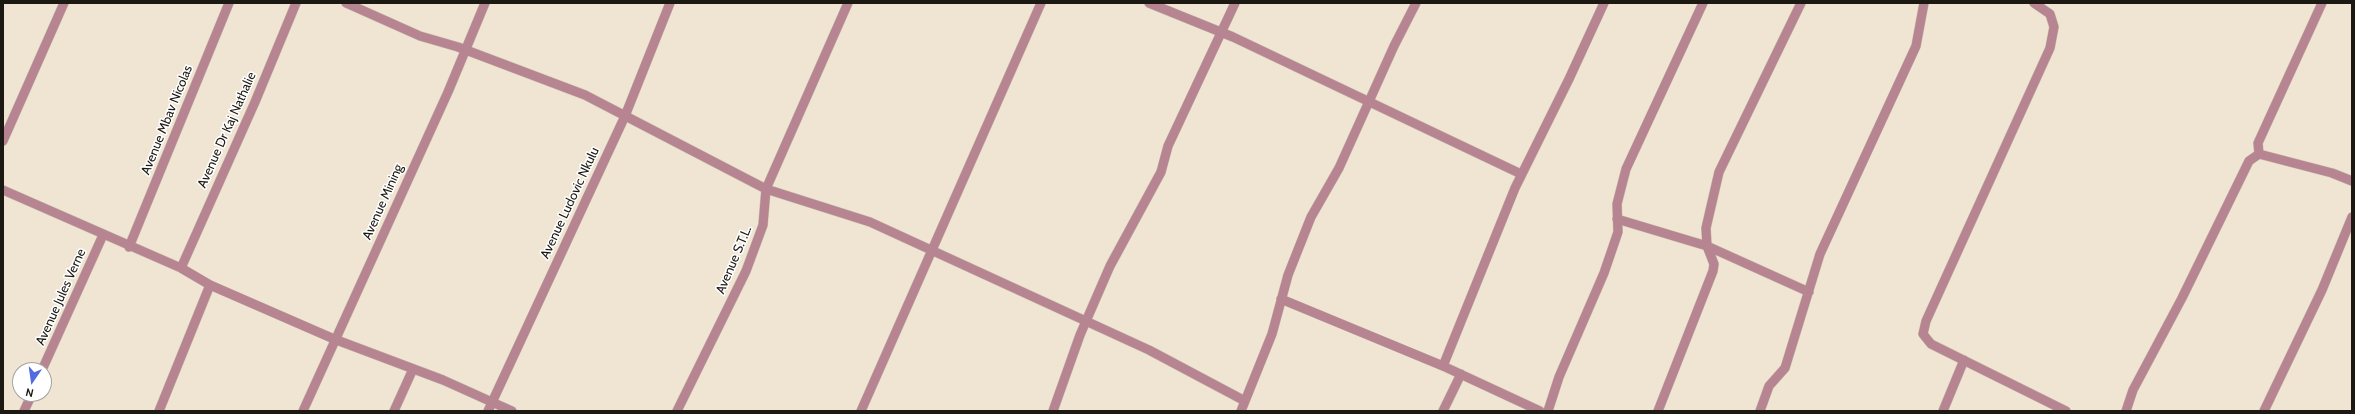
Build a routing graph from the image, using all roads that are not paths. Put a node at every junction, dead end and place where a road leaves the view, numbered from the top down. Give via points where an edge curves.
1 (64, 3) edge
2 (229, 3) edge
3 (296, 3) edge
4 (346, 3) edge
5 (485, 3) edge
6 (670, 3) edge
7 (848, 3) edge
8 (1041, 3) edge
9 (1149, 3) edge
10 (1235, 3) edge
11 (1416, 3) edge
12 (1604, 3) edge
13 (1703, 3) edge
14 (1801, 3) edge
15 (1924, 3) edge
16 (2034, 3) edge
17 (2322, 3) edge
18 (1221, 32) junction
19 (465, 50) junction
20 (1369, 102) junction
21 (625, 116) junction
22 (3, 141) edge
23 (2259, 154) junction
24 (1521, 174) junction
25 (2352, 181) edge
26 (766, 189) junction
27 (3, 190) edge
28 (2352, 217) edge
29 (1617, 219) junction
30 (103, 235) junction
31 (1707, 246) junction
32 (129, 247) junction
33 (932, 251) junction
34 (181, 268) junction
35 (210, 285) junction
36 (1809, 292) junction
37 (1281, 299) junction
38 (1086, 322) junction
39 (334, 339) junction
40 (1964, 360) junction
41 (46, 362) edge
42 (1443, 366) junction
43 (413, 369) junction
44 (1461, 374) junction
45 (1245, 401) junction
46 (493, 402) junction
47 (159, 411) edge
48 (303, 411) edge
49 (394, 411) edge
50 (488, 411) edge
51 (512, 411) edge
52 (677, 411) edge
53 (861, 411) edge
54 (1053, 411) edge
55 (1241, 411) edge
56 (1443, 411) edge
57 (1540, 411) edge
58 (1548, 411) edge
59 (1658, 411) edge
60 (1760, 411) edge
61 (1943, 411) edge
62 (2066, 411) edge
63 (2126, 411) edge
64 (2264, 411) edge

1 - 22 street
2 - 32 street, Avenue Mbav Nicolas
3 - 34 street, Avenue Dr Kaj Nathalie
4 - 19 street via 420,36
5 - 19 street, Avenue Mining
6 - 21 street, Avenue Ludovic Nkulu
7 - 26 street, Avenue S.T.L.
8 - 33 street
9 - 18 street
10 - 18 street
11 - 20 street
12 - 24 street via 1569,80
13 - 29 street via 1634,149 1621,189
14 - 31 street via 1719,172 1706,228
15 - 36 street via 1916,46 1820,254
16 - 40 street via 2050,14 2054,27 2050,48 1926,321 1923,334 1931,344
17 - 23 street via 2258,143
18 - 20 street
18 - 38 street via 1168,146 1161,172 1110,266
19 - 21 street via 585,95
19 - 39 street, Avenue Mining
20 - 24 street
20 - 37 street via 1339,168 1311,217
21 - 26 street
21 - 46 street, Avenue Ludovic Nkulu
23 - 25 street via 2332,173
23 - 63 street via 2249,161 2182,298 2132,390
24 - 42 street
26 - 33 street via 870,222
26 - 52 street, Avenue S.T.L. via 763,225 746,271
27 - 30 street
28 - 64 street via 2322,290
29 - 31 street
29 - 58 street via 1618,232 1612,250 1559,377
30 - 32 street
30 - 41 street, Avenue Jules Verne
31 - 36 street
31 - 59 street via 1714,264 1713,272
32 - 34 street
33 - 38 street
33 - 53 street
34 - 35 street
35 - 39 street
35 - 47 street
36 - 60 street via 1786,368 1769,386
37 - 42 street
37 - 45 street via 1272,334
38 - 45 street via 1150,350
38 - 54 street
39 - 43 street
39 - 48 street, Avenue Mining
40 - 61 street
40 - 62 street
42 - 44 street
43 - 46 street
43 - 49 street
44 - 56 street
44 - 57 street
45 - 55 street
46 - 50 street, Avenue Ludovic Nkulu
46 - 51 street

